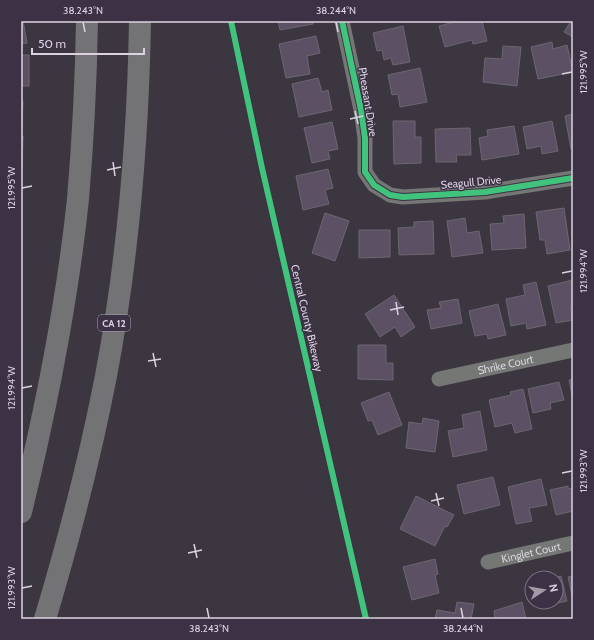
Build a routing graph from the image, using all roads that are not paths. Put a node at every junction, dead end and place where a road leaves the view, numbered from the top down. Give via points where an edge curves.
1 (87, 21) edge
2 (140, 21) edge
3 (342, 21) edge
4 (573, 178) edge
5 (374, 185) joint
6 (573, 350) edge
7 (439, 379) dead end
8 (21, 512) edge
9 (573, 543) edge
10 (488, 562) dead end
11 (45, 619) edge

1 - 8 highway via 78,199 68,279 54,367
2 - 11 highway, CA 12 via 138,98 130,205 107,368 75,516
3 - 5 street, Pheasant Drive via 361,110 365,138 365,172
4 - 5 street, Seagull Drive via 486,192 404,197 390,195
6 - 7 street, Shrike Court
9 - 10 street, Kinglet Court

